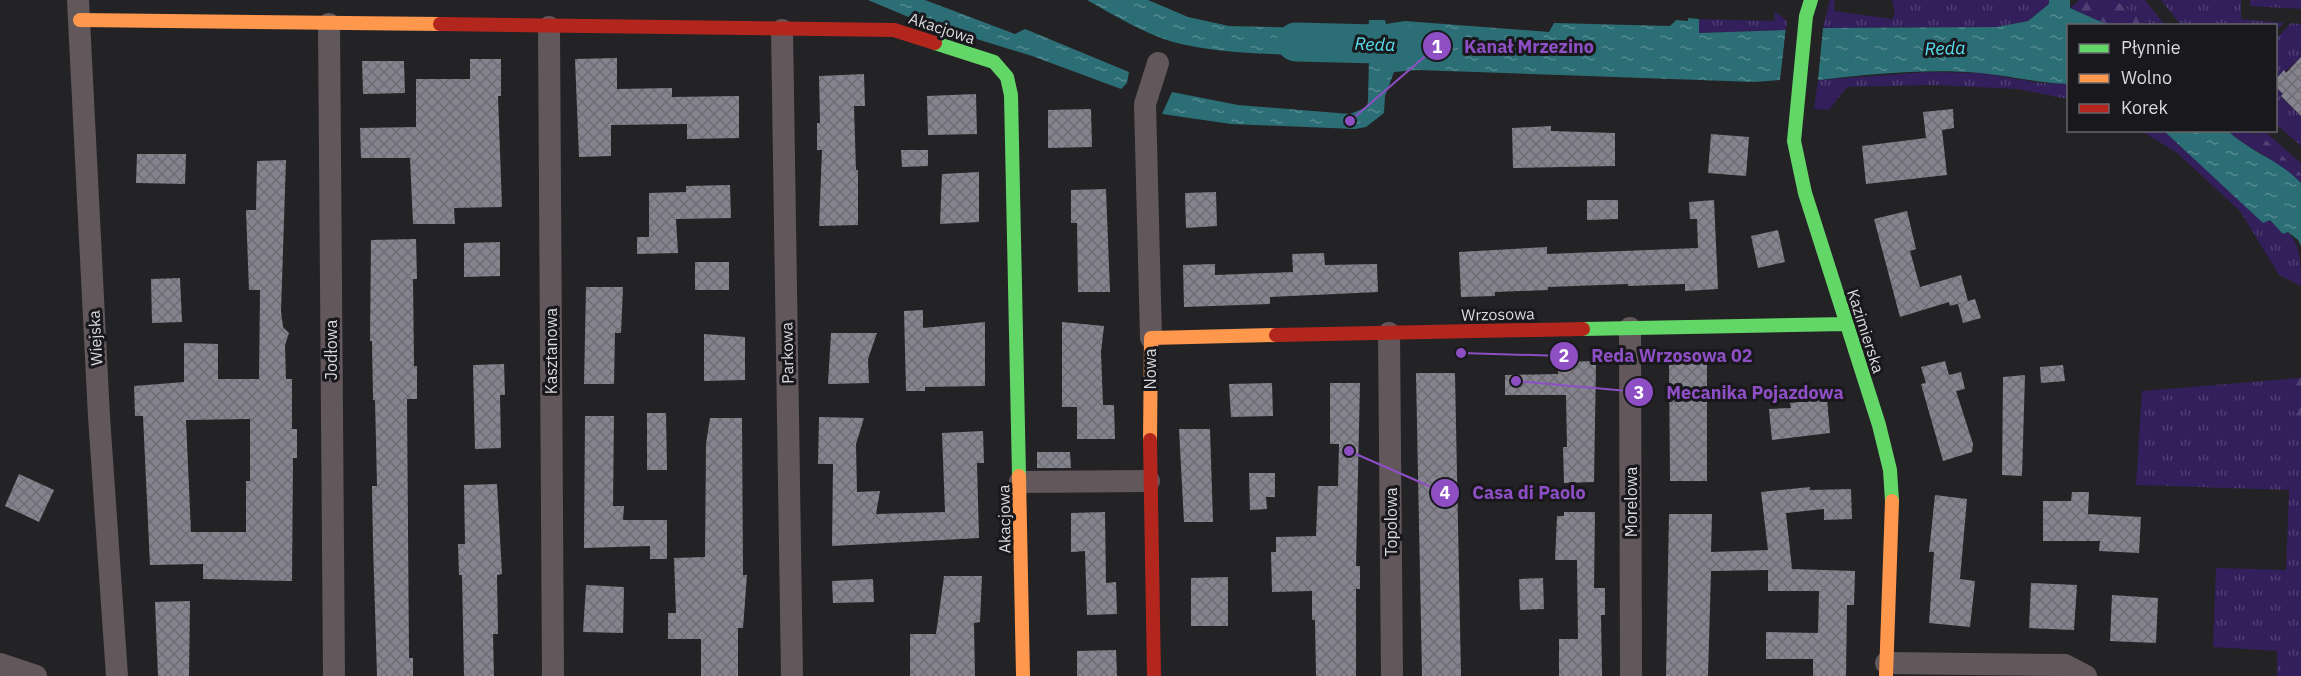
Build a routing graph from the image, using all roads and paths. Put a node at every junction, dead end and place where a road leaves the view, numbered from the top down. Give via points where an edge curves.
1 (1811, 0) edge
2 (79, 10) edge
3 (329, 24) junction
4 (549, 27) junction
5 (782, 30) junction
6 (1158, 63) dead end
7 (1846, 324) junction
8 (1630, 328) junction
9 (1389, 333) junction
10 (1150, 338) junction
11 (1149, 481) junction
12 (1020, 482) junction
13 (0, 664) edge
14 (1886, 669) edge
15 (36, 676) edge
16 (117, 676) edge
17 (334, 676) edge
18 (553, 676) edge
19 (792, 676) edge
20 (1023, 676) edge
21 (1154, 676) edge
22 (1392, 676) edge
23 (1631, 676) edge
24 (2086, 676) edge

1 - 7 street, Kazimierska via 1806,16 1794,141 1805,193
2 - 3 street, Akacjowa
2 - 16 street, Wiejska via 99,417
3 - 4 street, Akacjowa
3 - 17 street, Jodłowa
4 - 5 street, Akacjowa
4 - 18 street, Kasztanowa
5 - 12 street, Akacjowa via 894,30 994,62 1007,77 1011,95
5 - 19 street, Parkowa
6 - 10 street, Nowa via 1145,104
7 - 8 street, Wrzosowa
7 - 14 street, Kazimierska via 1890,470 1893,521
8 - 9 street, Wrzosowa
8 - 23 street, Morelowa
9 - 10 street, Wrzosowa
9 - 22 street, Topolowa
10 - 11 street, Nowa
11 - 12 street
11 - 21 street, Nowa
12 - 20 street, Akacjowa
13 - 15 street
14 - 24 street via 2065,665

